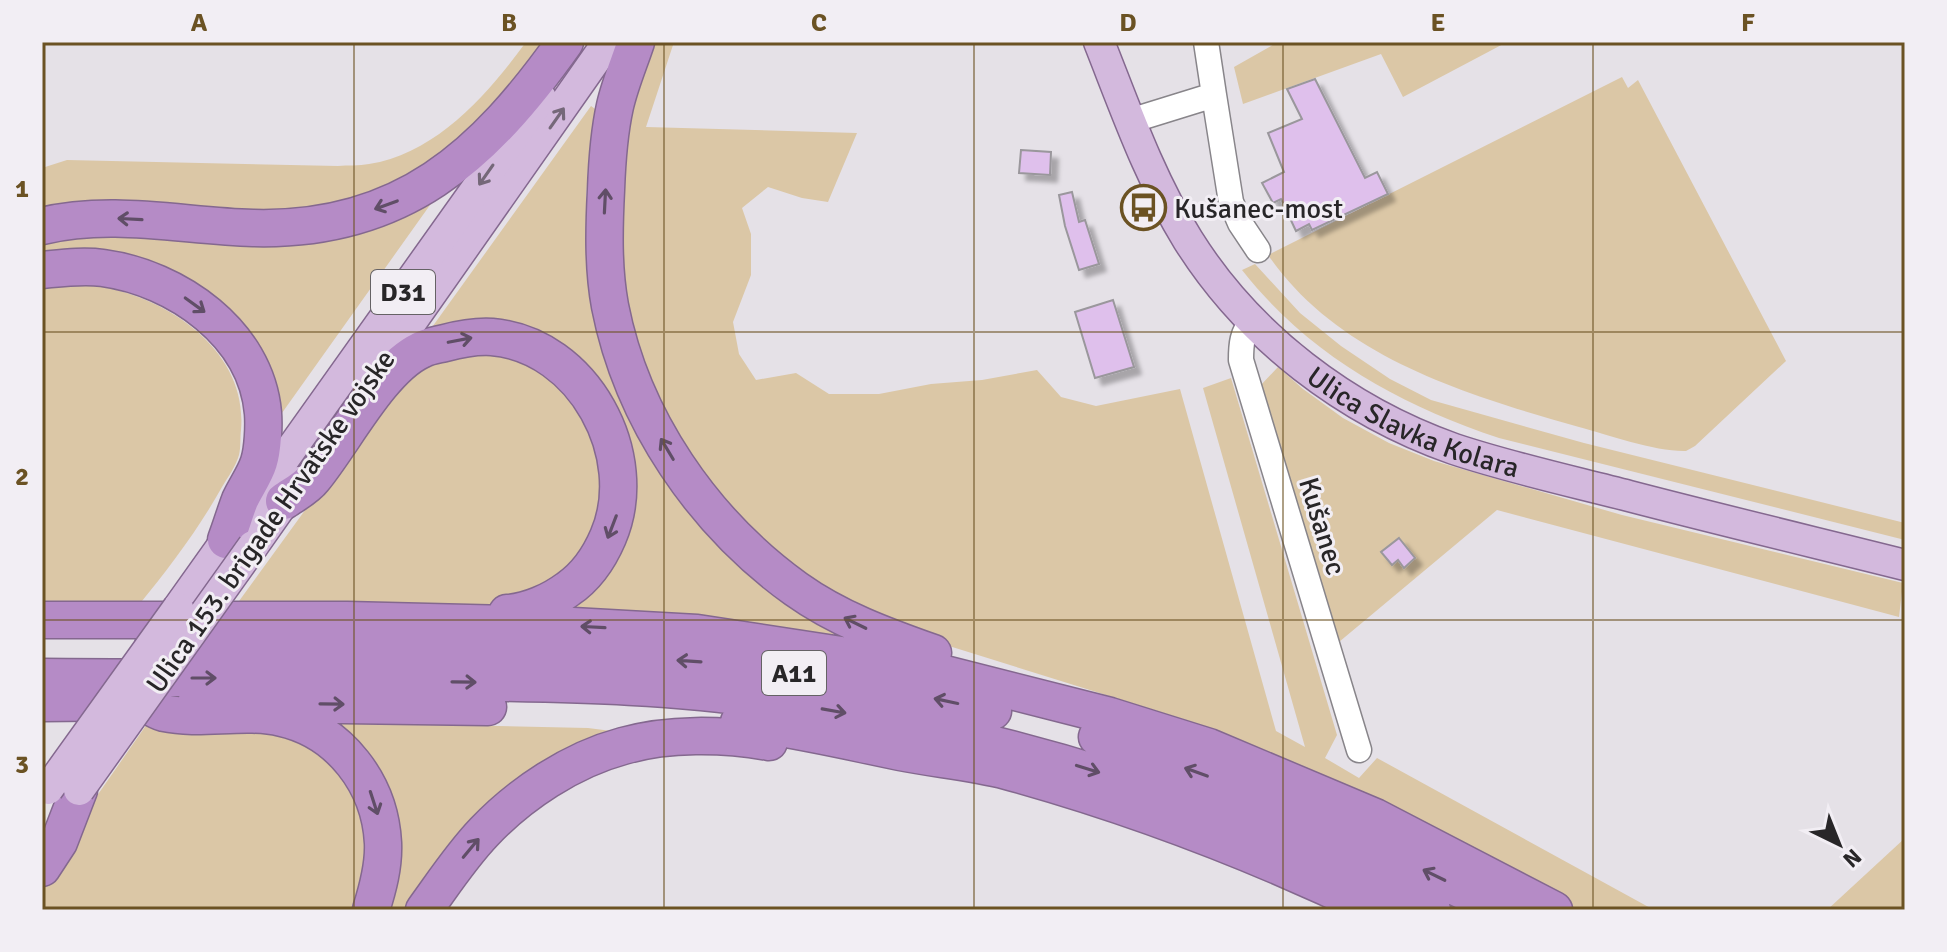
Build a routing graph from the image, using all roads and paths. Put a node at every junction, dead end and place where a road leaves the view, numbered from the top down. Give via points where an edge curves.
1 (565, 42) edge
2 (578, 42) edge
3 (608, 42) edge
4 (636, 42) edge
5 (1099, 42) edge
6 (1206, 42) edge
7 (1214, 95) junction
8 (1130, 121) junction
9 (42, 226) edge
10 (1258, 250) dead end
11 (42, 270) edge
12 (1252, 321) junction
13 (284, 501) junction
14 (240, 543) junction
15 (1905, 565) edge
16 (42, 609) edge
17 (59, 620) edge
18 (347, 620) junction
19 (42, 645) edge
20 (42, 677) edge
21 (142, 702) junction
22 (42, 703) edge
23 (1110, 716) junction
24 (1359, 750) dead end
25 (923, 757) junction
26 (56, 792) edge
27 (42, 841) edge
28 (42, 868) edge
29 (371, 910) edge
30 (424, 910) edge
31 (1375, 910) edge
32 (1432, 910) edge
33 (1504, 910) edge
34 (1554, 910) edge

1 -> 9 highway via 524,98 470,154 404,199 359,215 315,225 254,228 105,218
2 -> 14 main road, Ulica 153. brigade Hrvatske vojske / D31
13 -> 3 main road, Ulica 153. brigade Hrvatske vojske / D31
23 -> 4 highway via 1095,702 996,675 876,633 831,611 763,563 702,501 634,387 610,306 604,232 608,157 615,105
5 - 8 main road, Ulica Slavka Kolara
6 - 7 street
7 - 8 street
7 - 10 street via 1231,202
8 - 12 main road, Ulica Slavka Kolara via 1148,170 1189,241
11 -> 14 highway via 101,267 162,285 194,303 243,353 263,413 260,460 241,499
12 - 15 main road, Ulica Slavka Kolara via 1358,405 1455,449
12 - 24 street, Kušanec via 1241,343 1241,360
13 - 14 main road, Ulica 153. brigade Hrvatske vojske / D31
13 -> 18 highway via 311,482 389,375 421,350 465,338 494,337 531,347 560,364 604,419 619,481 617,518 601,555 581,580 554,599 512,613 366,613
14 - 26 main road, Ulica 153. brigade Hrvatske vojske / D31, bridge
16 - 17 highway via 56,610
17 - 18 highway
23 -> 18 highway via 913,666 697,633
33 -> 19 highway, A11 via 1292,809 1202,774 1101,738 904,692 766,669 560,651
20 -> 32 highway, A11 via 560,684 770,700 902,723 1084,768 1305,848
21 - 22 highway
21 -> 25 highway via 559,708 706,718 770,725
21 -> 29 highway via 164,713 281,717 320,733 349,756 377,807 383,843
23 - 34 highway via 1209,747 1375,817
30 -> 25 highway via 483,833 517,802 553,777 623,746 676,738 745,738 868,757
25 - 31 highway via 1005,770 1167,821
26 - 27 main road, Ulica 153. brigade Hrvatske vojske / D31
26 - 28 highway via 59,842

